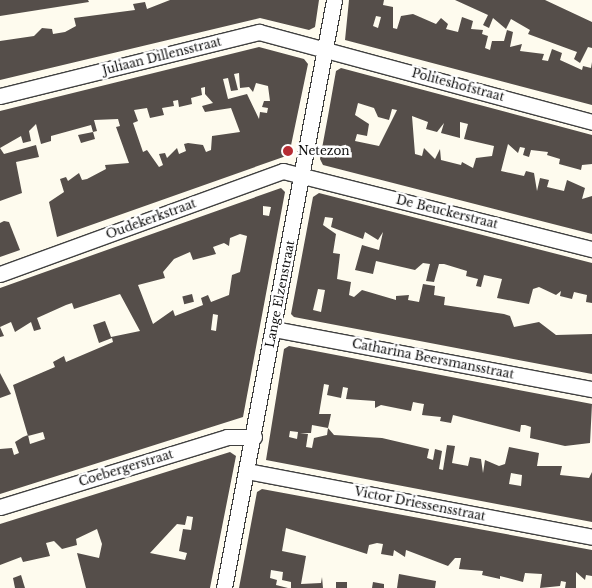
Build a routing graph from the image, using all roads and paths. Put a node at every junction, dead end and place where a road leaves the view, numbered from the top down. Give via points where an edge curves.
1 (334, 0) edge
2 (325, 49) junction
3 (0, 96) edge
4 (592, 122) edge
5 (303, 175) junction
6 (592, 249) edge
7 (0, 274) edge
8 (274, 329) junction
9 (592, 389) edge
10 (254, 437) junction
11 (247, 471) junction
12 (0, 507) edge
13 (592, 537) edge
14 (224, 588) edge

1 - 2 street, Lange Elzenstraat
2 - 3 street, Juliaan Dillensstraat via 259,32
2 - 4 street, Politeshofstraat
2 - 5 street, Lange Elzenstraat
5 - 6 street, De Beuckerstraat
5 - 7 street, Oudekerkstraat via 283,171
5 - 8 street, Lange Elzenstraat
8 - 9 street, Catharina Beersmansstraat
8 - 10 street, Lange Elzenstraat
10 - 11 street, Lange Elzenstraat
10 - 12 street, Coebergerstraat via 227,437
11 - 13 street, Victor Driessensstraat
11 - 14 street, Lange Elzenstraat

